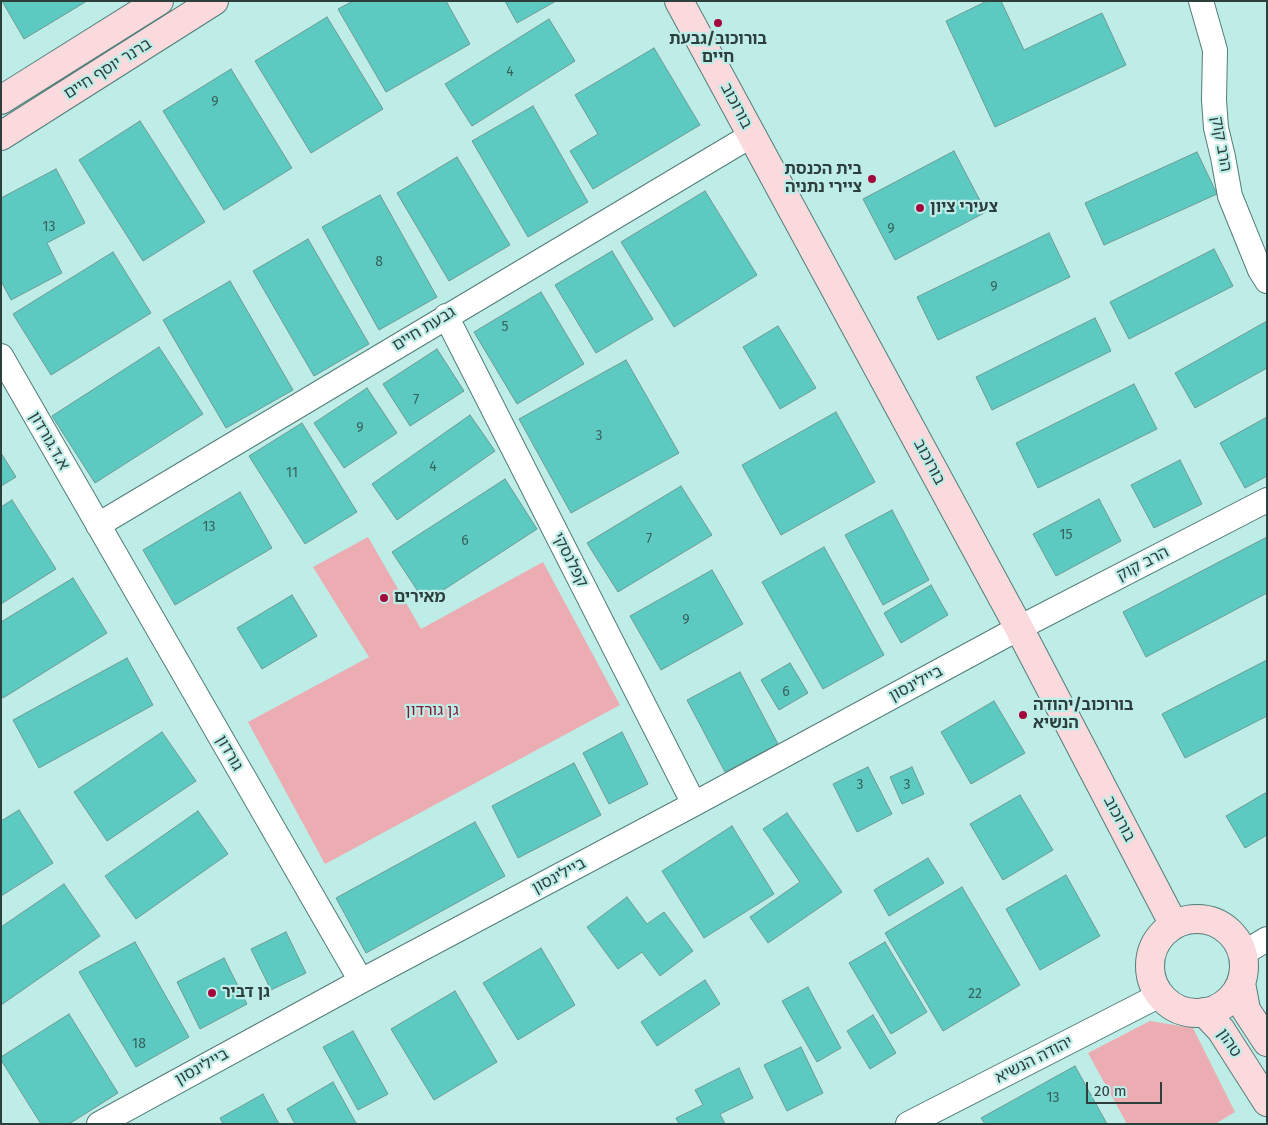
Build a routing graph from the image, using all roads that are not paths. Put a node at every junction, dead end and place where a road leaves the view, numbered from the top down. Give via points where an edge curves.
1 (160, 1) edge
2 (214, 1) edge
3 (679, 1) edge
4 (1201, 1) edge
5 (1, 100) edge
6 (752, 135) junction
7 (1, 136) edge
8 (1267, 281) edge
9 (446, 316) junction
10 (1, 356) edge
11 (1267, 500) edge
12 (98, 525) junction
13 (1019, 628) junction
14 (694, 804) junction
15 (1174, 925) junction
16 (1267, 939) edge
17 (1242, 954) junction
18 (360, 981) junction
19 (1241, 983) junction
20 (1160, 995) junction
21 (1204, 1012) junction
22 (1267, 1042) edge
23 (1267, 1102) edge
24 (99, 1124) edge
25 (908, 1124) edge

1 - 5 street, ברנר יוסף חיים
2 - 7 street, ברנר יוסף חיים
3 - 6 street, בורוכוב
4 - 8 street, הרב קוק via 1215,50 1216,128 1230,196
6 - 9 street, גבעת חיים
6 - 13 street, בורוכוב
9 - 12 street, גבעת חיים
9 - 14 street, קפלנסקי
10 - 12 street, א.ד.גורדון
11 - 13 street, הרב קוק
12 - 18 street, גורדון
13 - 14 street, ביילינסון
13 - 15 street, בורוכוב
14 - 18 street, ביילינסון
15 - 17 street via 1194,919 1215,922 1237,940
15 - 20 street via 1163,933 1150,957 1153,984
16 - 17 street
17 - 19 street
18 - 24 street, ביילינסון
19 - 21 street via 1226,1003
19 - 22 street, טהון via 1246,1010
20 - 21 street via 1179,1010
20 - 25 street, יהודה הנשיא
21 - 23 street, טהון via 1221,1030

